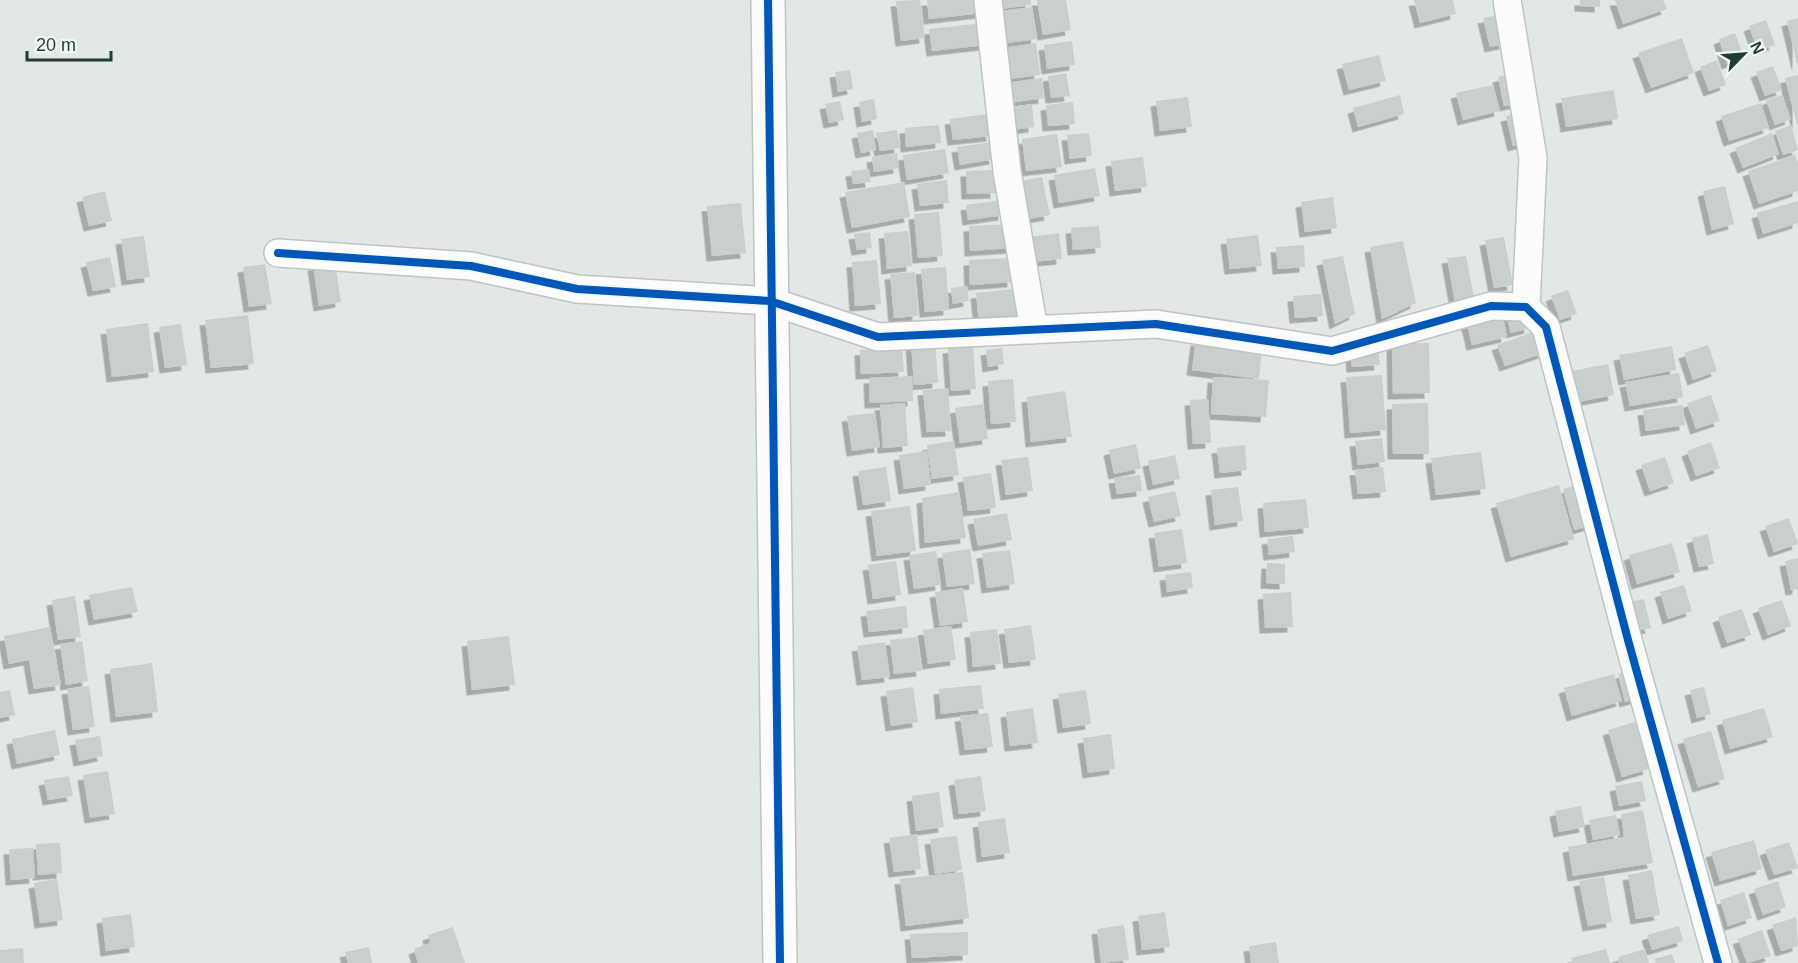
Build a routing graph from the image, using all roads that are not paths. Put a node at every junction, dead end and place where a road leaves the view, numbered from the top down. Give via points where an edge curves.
1 (768, 0) edge
2 (988, 0) edge
3 (1507, 0) edge
4 (278, 253) dead end
5 (770, 301) junction
6 (1526, 307) junction
7 (1034, 330) junction
8 (780, 963) edge
9 (1718, 963) edge

1 - 5 street
2 - 7 street via 1007,171
3 - 6 street via 1533,158
4 - 5 street via 471,266 577,289
5 - 7 street via 878,337
5 - 8 street
6 - 7 street via 1491,306 1332,351 1156,324
6 - 9 street via 1546,327

